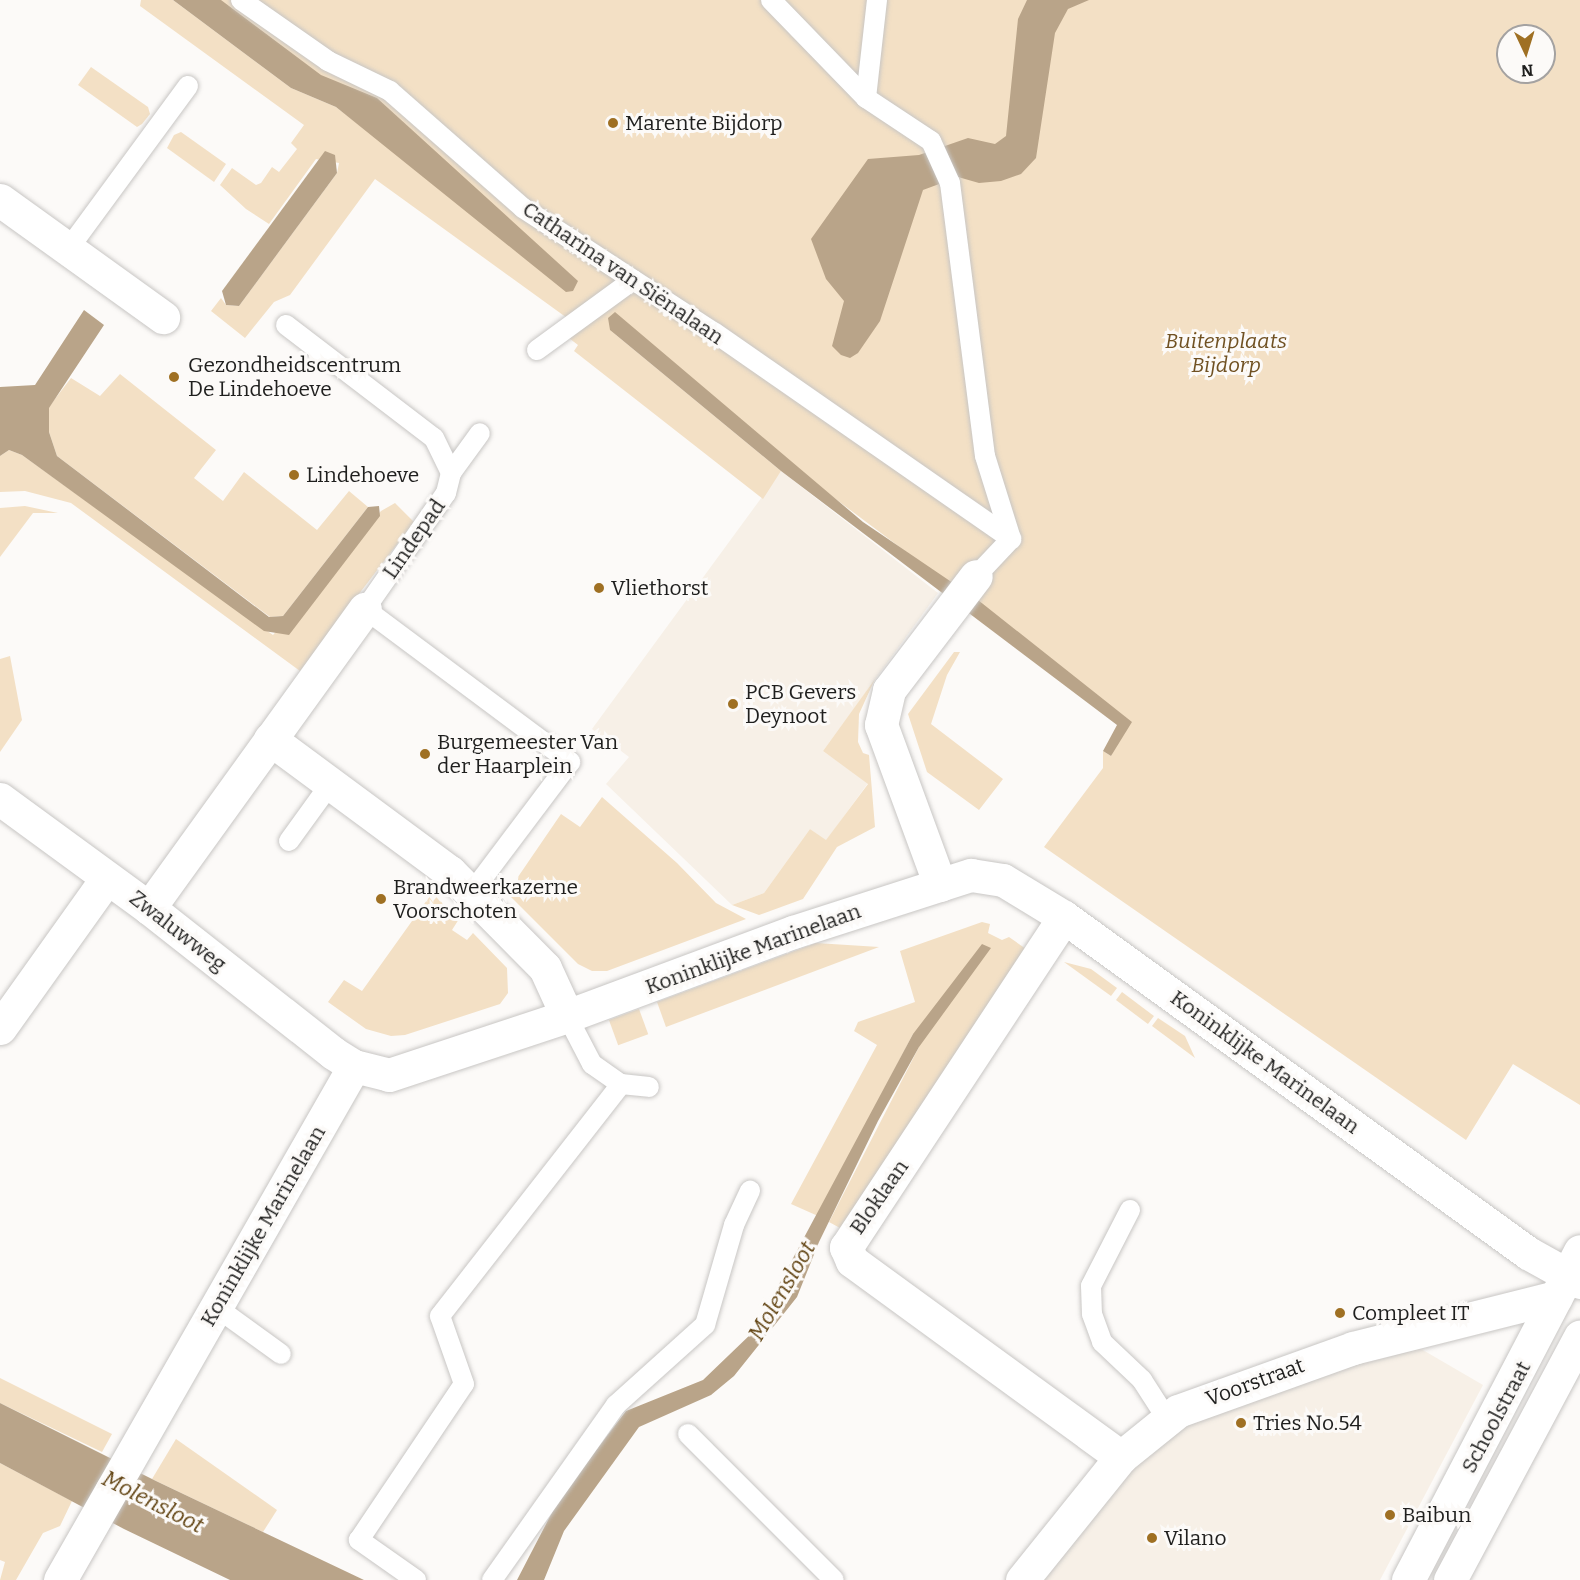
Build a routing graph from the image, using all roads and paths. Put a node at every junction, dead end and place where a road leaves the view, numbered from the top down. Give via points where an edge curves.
1 (241, 0) edge
2 (771, 0) edge
3 (876, 0) edge
4 (188, 86) dead end
5 (866, 98) junction
6 (0, 200) edge
7 (69, 248) junction
8 (633, 280) junction
9 (163, 317) dead end
10 (286, 325) dead end
11 (537, 350) dead end
12 (480, 433) dead end
13 (451, 473) junction
14 (1011, 539) junction
15 (975, 576) joint
16 (365, 609) junction
17 (270, 739) junction
18 (331, 783) junction
19 (0, 799) edge
20 (289, 841) dead end
21 (107, 878) junction
22 (940, 885) junction
23 (469, 896) junction
24 (149, 908) junction
25 (1064, 917) junction
26 (567, 1016) junction
27 (0, 1028) edge
28 (354, 1066) junction
29 (621, 1084) junction
30 (650, 1087) dead end
31 (750, 1191) dead end
32 (1130, 1210) dead end
33 (1571, 1276) edge
34 (216, 1307) junction
35 (1580, 1337) edge
36 (281, 1354) dead end
37 (1167, 1419) junction
38 (688, 1434) dead end
39 (1121, 1457) junction
40 (60, 1580) edge
41 (416, 1580) edge
42 (492, 1580) edge
43 (834, 1580) edge
44 (1022, 1580) edge
45 (1408, 1580) edge
46 (1450, 1580) edge

1 - 8 lane, Catharina van Siënalaan via 328,61 390,91 523,208
2 - 5 lane
3 - 5 lane
4 - 7 lane
5 - 14 lane via 931,141 950,183 985,456
6 - 7 street
7 - 9 street
8 - 11 lane
8 - 14 lane, Catharina van Siënalaan
10 - 13 lane, Lindepad via 434,438
12 - 13 lane
13 - 16 lane, Lindepad via 446,493
14 - 15 lane
15 - 22 street via 889,690 881,724
16 - 17 street
16 - 23 lane via 570,762
17 - 18 street
17 - 24 street
18 - 20 lane
18 - 23 street via 450,872
19 - 21 street, Zwaluwweg
21 - 24 street, Zwaluwweg
21 - 27 street
22 - 25 street, Koninklijke Marinelaan via 971,875 1003,880
22 - 26 street, Koninklijke Marinelaan via 783,936
23 - 26 street via 545,969
24 - 28 street, Zwaluwweg
25 - 33 street, Koninklijke Marinelaan via 1528,1253
25 - 39 street, Bloklaan via 846,1247 852,1260
26 - 28 street, Koninklijke Marinelaan via 406,1072 389,1075
26 - 29 lane via 588,1059
28 - 34 street, Koninklijke Marinelaan
29 - 30 lane
29 - 41 lane via 440,1316 464,1384 359,1540
31 - 42 lane via 734,1225 705,1325 616,1405
32 - 37 lane via 1091,1286 1092,1314 1102,1342 1142,1380
33 - 37 street, Voorstraat via 1266,1377 1178,1410
33 - 45 street, Schoolstraat
34 - 36 lane
34 - 40 street, Koninklijke Marinelaan
35 - 46 street, Schoolstraat
37 - 39 street, Voorstraat
38 - 43 lane
39 - 44 street, Voorstraat

